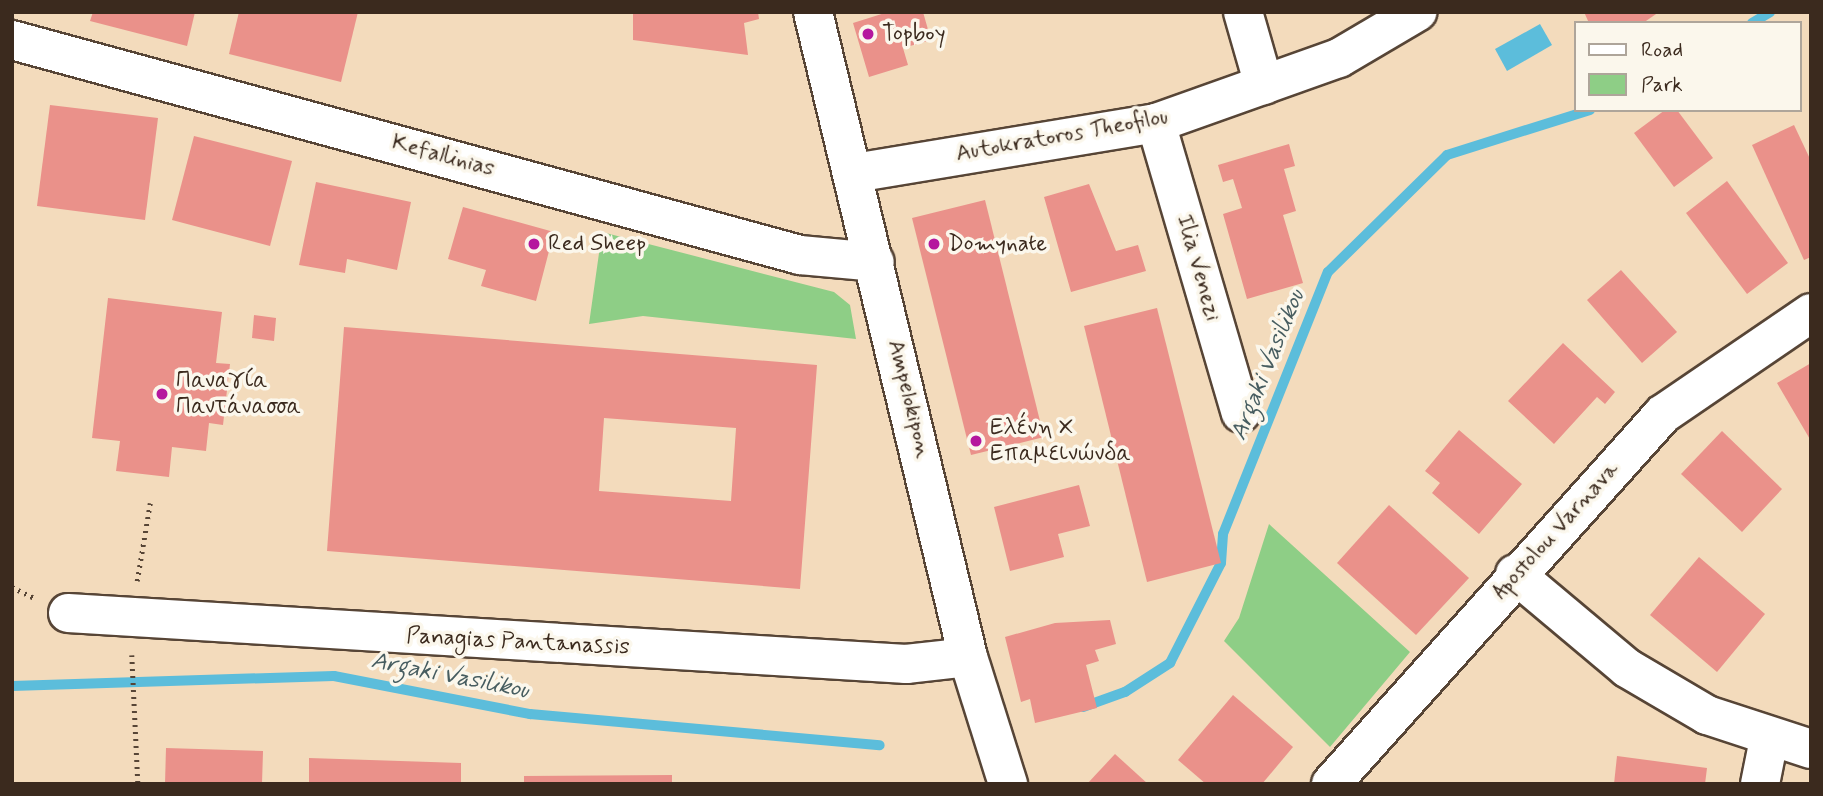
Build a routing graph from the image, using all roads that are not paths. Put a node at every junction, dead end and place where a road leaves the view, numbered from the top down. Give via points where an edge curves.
1 (813, 12) edge
2 (1243, 12) edge
3 (1417, 12) edge
4 (12, 40) edge
5 (1264, 85) junction
6 (1156, 123) junction
7 (855, 173) junction
8 (875, 262) junction
9 (1811, 313) edge
10 (1241, 413) dead end
11 (1515, 574) junction
12 (68, 613) dead end
13 (968, 657) junction
14 (1769, 739) junction
15 (1811, 749) edge
16 (1007, 784) edge
17 (1331, 784) edge
18 (1760, 784) edge

1 - 7 street, Ampelokipon
2 - 5 street
3 - 5 street, Autokratoros Theofilou via 1339,58
4 - 8 street, Kefallinias via 800,255
5 - 6 street, Autokratoros Theofilou
6 - 7 street, Autokratoros Theofilou
6 - 10 street, Ilia Venezi
7 - 8 street, Ampelokipon
8 - 13 street, Ampelokipon
9 - 11 street, Apostolou Varnava via 1662,414
11 - 14 street via 1627,668 1707,715
11 - 17 street, Apostolou Varnava
12 - 13 street, Panagias Pantanassis via 906,664
13 - 16 street, Ampelokipon
14 - 15 street
14 - 18 street

